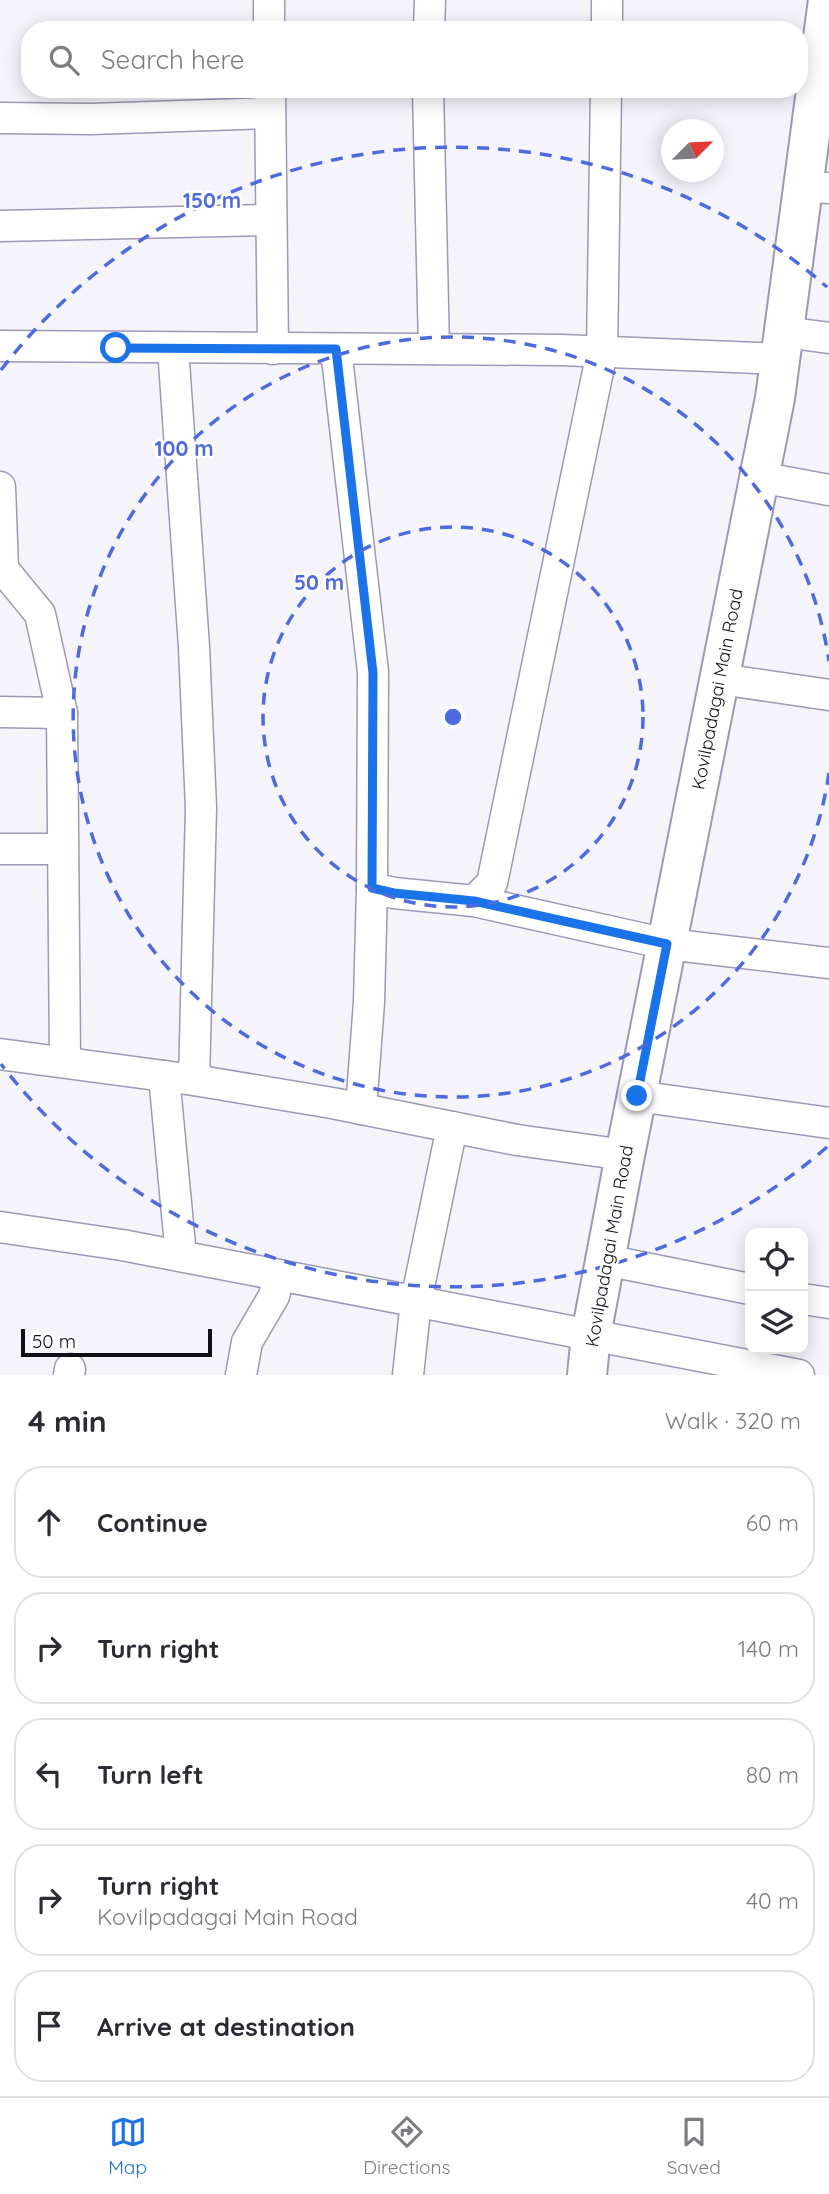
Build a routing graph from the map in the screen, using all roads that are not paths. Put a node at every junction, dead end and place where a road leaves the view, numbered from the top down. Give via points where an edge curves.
1 (269, 0) edge
2 (430, 0) edge
3 (607, 0) edge
4 (828, 0) edge
5 (269, 21) edge
6 (429, 21) edge
7 (607, 21) edge
8 (428, 98) edge
9 (606, 98) edge
10 (270, 101) edge
11 (821, 111) edge
12 (0, 118) edge
13 (816, 188) edge
14 (271, 220) junction
15 (0, 226) edge
16 (829, 338) edge
17 (782, 345) junction
18 (0, 346) edge
19 (173, 348) junction
20 (272, 349) junction
21 (336, 349) junction
22 (434, 349) junction
23 (602, 352) junction
24 (759, 477) junction
25 (0, 486) edge
26 (829, 490) edge
27 (1, 570) edge
28 (720, 679) junction
29 (829, 695) edge
30 (0, 712) edge
31 (62, 713) junction
32 (0, 849) edge
33 (62, 849) junction
34 (372, 888) junction
35 (474, 901) junction
36 (667, 944) junction
37 (829, 963) edge
38 (0, 1054) edge
39 (65, 1062) junction
40 (164, 1076) junction
41 (194, 1080) junction
42 (637, 1096) junction
43 (361, 1109) junction
44 (829, 1123) edge
45 (452, 1127) junction
46 (625, 1155) junction
47 (0, 1227) edge
48 (181, 1256) junction
49 (605, 1260) junction
50 (279, 1275) junction
51 (745, 1288) edge
52 (416, 1301) junction
53 (808, 1301) edge
54 (829, 1303) edge
55 (591, 1335) junction
56 (241, 1375) edge
57 (408, 1375) edge
58 (587, 1375) edge
59 (794, 1375) edge

1 - 5 street
2 - 6 street
3 - 7 street
4 - 11 street, Kovilpadagai Main Road
8 - 22 street
9 - 23 street
10 - 12 street via 91,120
10 - 14 street
11 - 13 street, Kovilpadagai Main Road
13 - 17 street, Kovilpadagai Main Road
14 - 15 street
14 - 20 street
16 - 17 street
17 - 23 street
17 - 24 street, Kovilpadagai Main Road
18 - 19 street
19 - 20 street
19 - 41 street via 201,808
20 - 21 street
21 - 22 street
21 - 34 street via 373,673
22 - 23 street
23 - 35 street via 492,883
24 - 26 street
24 - 28 street, Kovilpadagai Main Road
25 - 27 street
27 - 31 street via 40,614
28 - 29 street
28 - 36 street, Kovilpadagai Main Road
30 - 31 street
31 - 33 street
32 - 33 street
33 - 39 street
34 - 35 street
34 - 43 street
35 - 36 street
36 - 37 street
36 - 42 street, Kovilpadagai Main Road
38 - 39 street
39 - 40 street
40 - 41 street
40 - 48 street
41 - 43 street
42 - 44 street
42 - 46 street, Kovilpadagai Main Road
43 - 45 street
45 - 46 street
45 - 52 street
46 - 49 street, Kovilpadagai Main Road
47 - 48 street
48 - 50 street
49 - 51 street
49 - 55 street, Kovilpadagai Main Road
50 - 52 street
50 - 56 street via 274,1296 247,1342
52 - 55 street
52 - 57 street
53 - 54 street
55 - 58 street, Kovilpadagai Main Road
55 - 59 street

